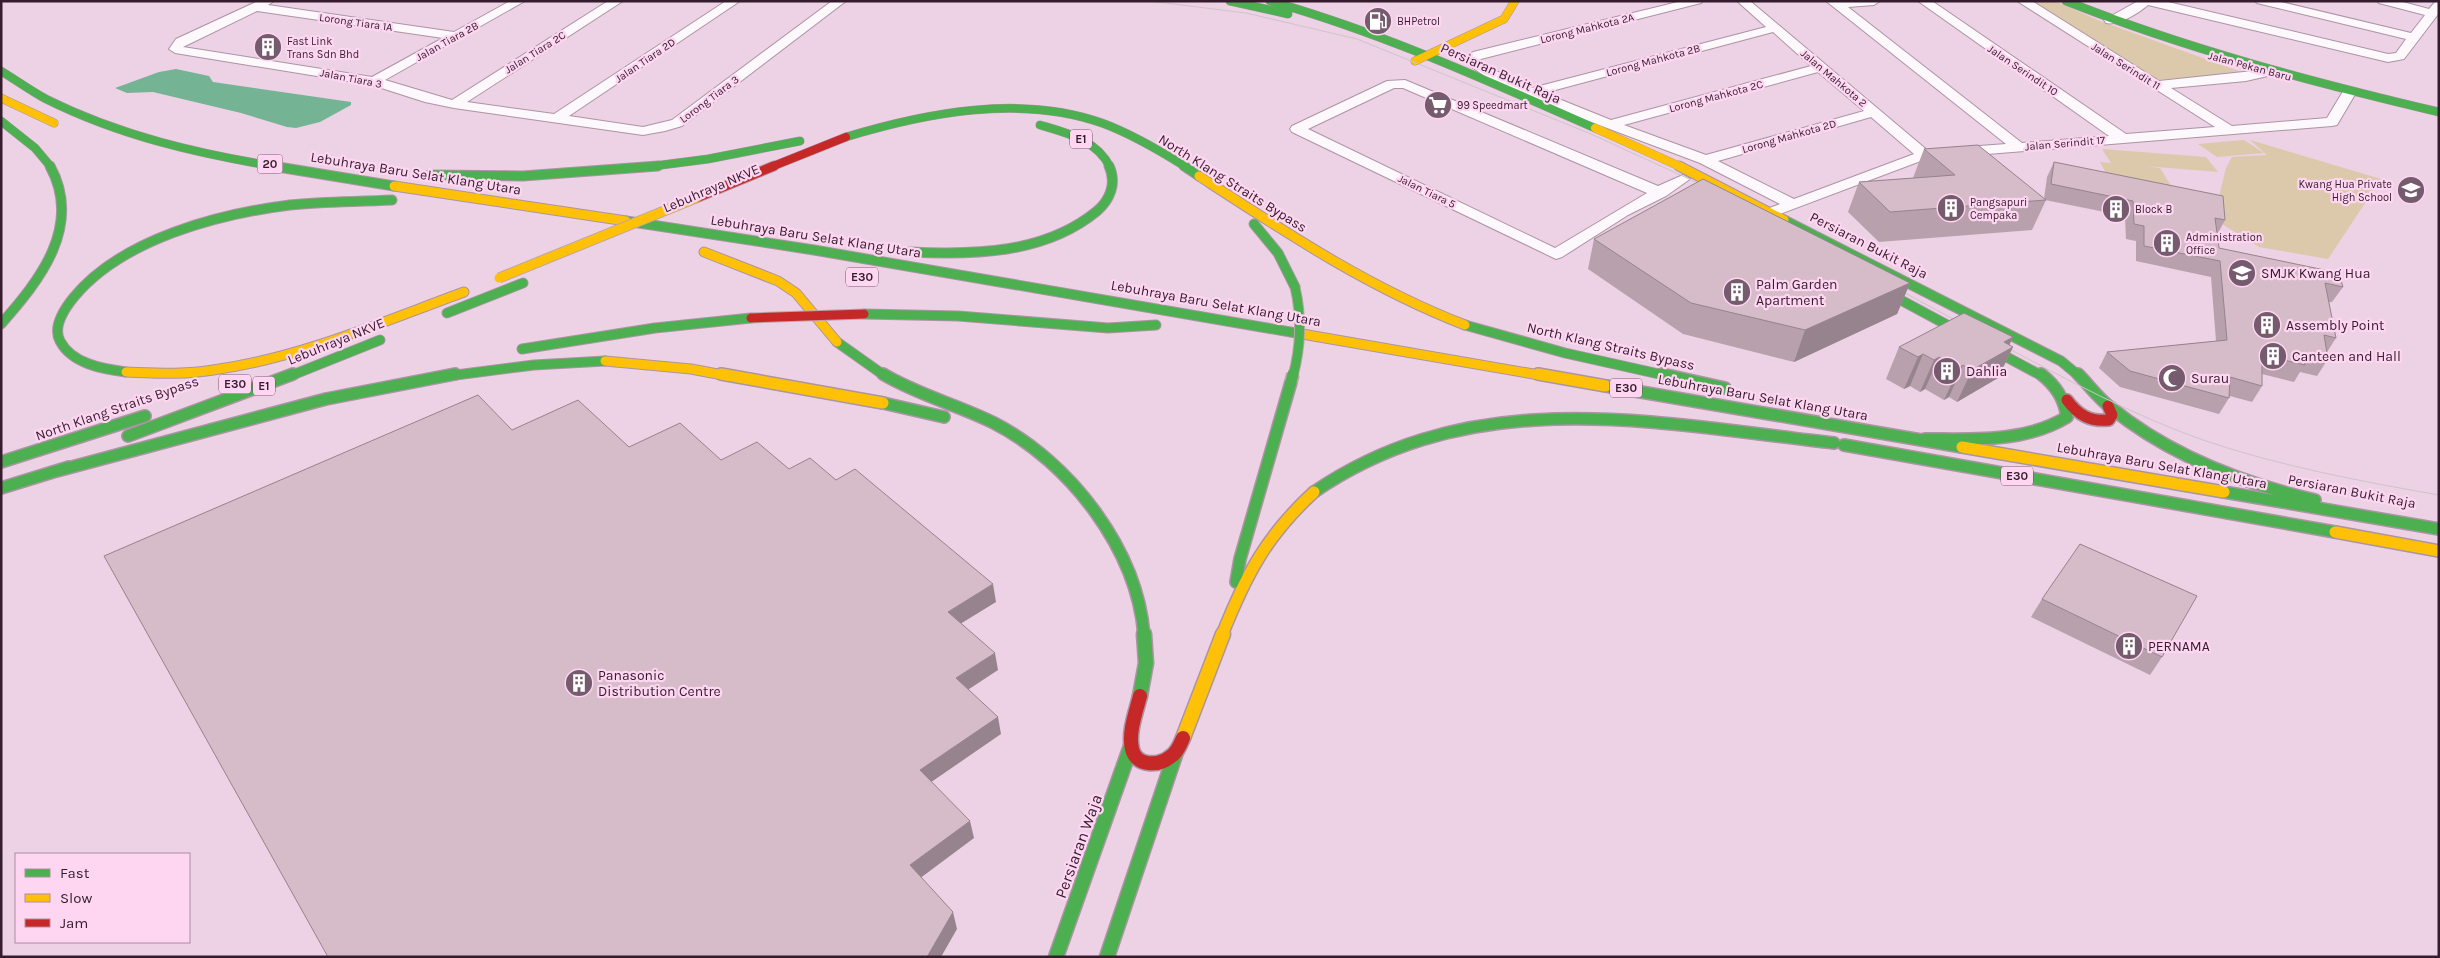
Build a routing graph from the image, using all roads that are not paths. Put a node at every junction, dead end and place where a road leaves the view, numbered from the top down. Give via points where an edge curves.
1 (268, 1) edge
2 (519, 1) edge
3 (617, 1) edge
4 (734, 1) edge
5 (840, 1) edge
6 (1230, 1) edge
7 (1270, 1) edge
8 (1515, 1) edge
9 (1696, 1) edge
10 (1743, 1) edge
11 (1874, 1) edge
12 (1924, 1) edge
13 (2023, 1) edge
14 (2066, 1) edge
15 (2146, 1) edge
16 (2262, 1) edge
17 (2383, 1) edge
18 (1834, 3) edge
19 (1298, 4) edge
20 (255, 7) junction
21 (2436, 8) edge
22 (2110, 20) junction
23 (1775, 28) junction
24 (456, 36) junction
25 (2414, 37) junction
26 (1375, 48) dead end
27 (1426, 56) junction
28 (1821, 67) junction
29 (1, 71) edge
30 (1428, 71) dead end
31 (2267, 72) junction
32 (374, 81) junction
33 (2156, 85) junction
34 (2350, 91) junction
35 (1531, 92) junction
36 (1, 98) edge
37 (454, 104) junction
38 (1050, 112) junction
39 (1874, 112) junction
40 (2439, 112) edge
41 (556, 119) junction
42 (1, 121) edge
43 (996, 121) dead end
44 (1033, 124) dead end
45 (1612, 124) junction
46 (69, 129) dead end
47 (2228, 130) junction
48 (143, 136) junction
49 (2123, 139) junction
50 (1593, 140) dead end
51 (2020, 147) junction
52 (1924, 155) junction
53 (1705, 160) junction
54 (334, 164) dead end
55 (419, 174) dead end
56 (1683, 180) junction
57 (1211, 183) junction
58 (330, 189) dead end
59 (1661, 193) junction
60 (1792, 204) junction
61 (1735, 208) edge
62 (553, 210) joint
63 (1772, 212) junction
64 (578, 231) dead end
65 (640, 234) dead end
66 (626, 239) dead end
67 (814, 250) junction
68 (759, 261) dead end
69 (495, 279) dead end
70 (1863, 280) edge
71 (527, 281) dead end
72 (1097, 316) dead end
73 (432, 319) dead end
74 (1, 324) edge
75 (387, 337) dead end
76 (1288, 347) dead end
77 (509, 351) dead end
78 (1308, 351) dead end
79 (455, 362) dead end
80 (1734, 391) dead end
81 (2066, 400) junction
82 (178, 405) dead end
83 (1792, 405) dead end
84 (2108, 406) junction
85 (1648, 410) dead end
86 (152, 413) dead end
87 (119, 438) dead end
88 (1925, 439) junction
89 (1834, 443) junction
90 (1029, 445) junction
91 (64, 456) dead end
92 (1, 462) edge
93 (53, 472) junction
94 (1, 477) edge
95 (1, 488) edge
96 (2439, 524) edge
97 (2439, 529) edge
98 (2439, 550) edge
99 (1228, 623) junction
100 (1131, 746) junction
101 (1176, 752) junction
102 (1056, 957) edge
103 (1107, 957) edge

1 - 20 street
2 - 24 street, Jalan Tiara 2B
3 - 37 street, Jalan Tiara 2C
4 - 41 street, Jalan Tiara 2D
5 - 41 street, Lorong Tiara 3 via 678,123 643,131
6 - 26 main road via 1296,17
7 - 19 main road, Persiaran Bukit Raja
8 - 27 main road via 1504,19
9 - 35 street, Lorong Mahkota 2A via 1477,55 1468,60
10 - 23 street, Jalan Mahkota 2
11 - 18 street
12 - 49 street, Jalan Serindit 10
13 - 33 street, Jalan Serindit 11
14 - 22 main road, Jalan Pekan Baru
15 - 22 street
15 - 25 street via 2380,57 2400,56
16 - 25 street
17 - 21 street
18 - 51 street
19 - 27 main road, Persiaran Bukit Raja
20 - 24 street, Lorong Tiara 1A
20 - 32 street, Jalan Tiara 3 via 180,42 175,49
21 - 25 street
22 - 31 main road, Jalan Pekan Baru
23 - 28 street, Jalan Mahkota 2
23 - 35 street, Lorong Mahkota 2B
24 - 32 street, Jalan Tiara 2B
27 - 30 main road, Persiaran Bukit Raja via 1405,61
27 - 63 main road, Persiaran Bukit Raja via 1661,157
28 - 39 street, Jalan Mahkota 2
28 - 45 street, Lorong Mahkota 2C
29 - 48 main road, Lebuhraya Baru Selat Klang Utara / 20 via 22,87 60,106
31 - 33 street via 2246,77
31 - 34 main road, Jalan Pekan Baru
32 - 37 street, Jalan Tiara 3
33 - 47 street, Jalan Serindit 11
34 - 40 main road, Jalan Pekan Baru
34 - 47 street, Jalan Serindit 17 via 2332,122
35 - 45 street
36 - 46 main road
37 - 41 street, Jalan Tiara 3
38 - 55 main road via 1002,107 927,112 890,118 756,152 678,166 521,178
38 - 57 main road, North Klang Straits Bypass / E30 via 1120,130
38 - 69 main road, North Klang Straits Bypass / E30, bridge via 964,112 891,123 850,136
39 - 52 street, Jalan Mahkota 2
39 - 53 street, Lorong Mahkota 2D
42 - 74 main road via 50,166 64,200 63,224 40,276
43 - 65 main road, Lebuhraya NKVE via 941,125 874,140
44 - 67 main road, E1 via 1068,133 1090,144 1110,164 1115,175 1108,199 1069,230 1027,246 956,254
45 - 53 street
47 - 49 street, Jalan Serindit 17
48 - 54 main road
48 - 62 main road, Lebuhraya Baru Selat Klang Utara / 20 via 220,155
49 - 51 street, Jalan Serindit 17
50 - 56 main road
51 - 52 street, Jalan Serindit 17
52 - 60 street, Jalan Serindit 17
53 - 60 street
56 - 59 street
56 - 61 main road
57 - 80 main road, North Klang Straits Bypass / E30 via 1332,263 1409,302 1465,324 1571,355
57 - 99 main road, bridge via 1272,242 1295,287 1304,331 1240,559
58 - 82 main road, North Klang Straits Bypass / E30 via 396,200 308,203 265,209 224,217 175,234 132,254 73,296 60,317 60,339 73,357 95,368 152,375 202,371 280,354 469,290
59 - 59 street, Jalan Tiara 5 via 1405,84 1392,84 1297,129 1556,254 1623,212
60 - 63 street, Jalan Serindit 17
62 - 67 main road, Lebuhraya Baru Selat Klang Utara / E30
63 - 84 main road, Persiaran Bukit Raja via 2058,359 2084,378
64 - 66 main road
67 - 88 main road, Lebuhraya Baru Selat Klang Utara / E30
68 - 90 main road via 700,251 778,281 796,293 832,338 865,364 904,386 1007,430
70 - 81 main road via 2039,373 2061,391
71 - 73 main road
72 - 77 main road, bridge via 1160,326 1108,328 958,316 864,314 750,318 655,328
75 - 87 main road, Lebuhraya NKVE / E1 via 251,391
76 - 78 main road
79 - 93 main road via 291,400
81 - 84 main road via 2075,412 2092,421 2109,420 2112,416
81 - 88 main road via 2067,417 2062,424 2030,434
83 - 88 main road, E30
84 - 96 main road, Persiaran Bukit Raja via 2144,434 2215,472 2244,483
85 - 89 main road, E30
86 - 92 main road, North Klang Straits Bypass
88 - 97 main road, Lebuhraya Baru Selat Klang Utara / E30
89 - 98 main road, E30
89 - 99 main road via 1614,419 1545,417 1493,421 1415,442 1362,464 1303,501 1277,530 1260,557
90 - 93 main road via 915,410 774,382 654,363 591,360 521,364 440,375 363,391
90 - 100 main road, Persiaran Waja via 1098,513 1117,542 1131,576 1140,612 1146,660
91 - 94 main road
93 - 95 main road
99 - 101 main road
100 - 101 main road via 1132,754 1148,765 1159,764
100 - 102 main road, Persiaran Waja
101 - 103 main road

